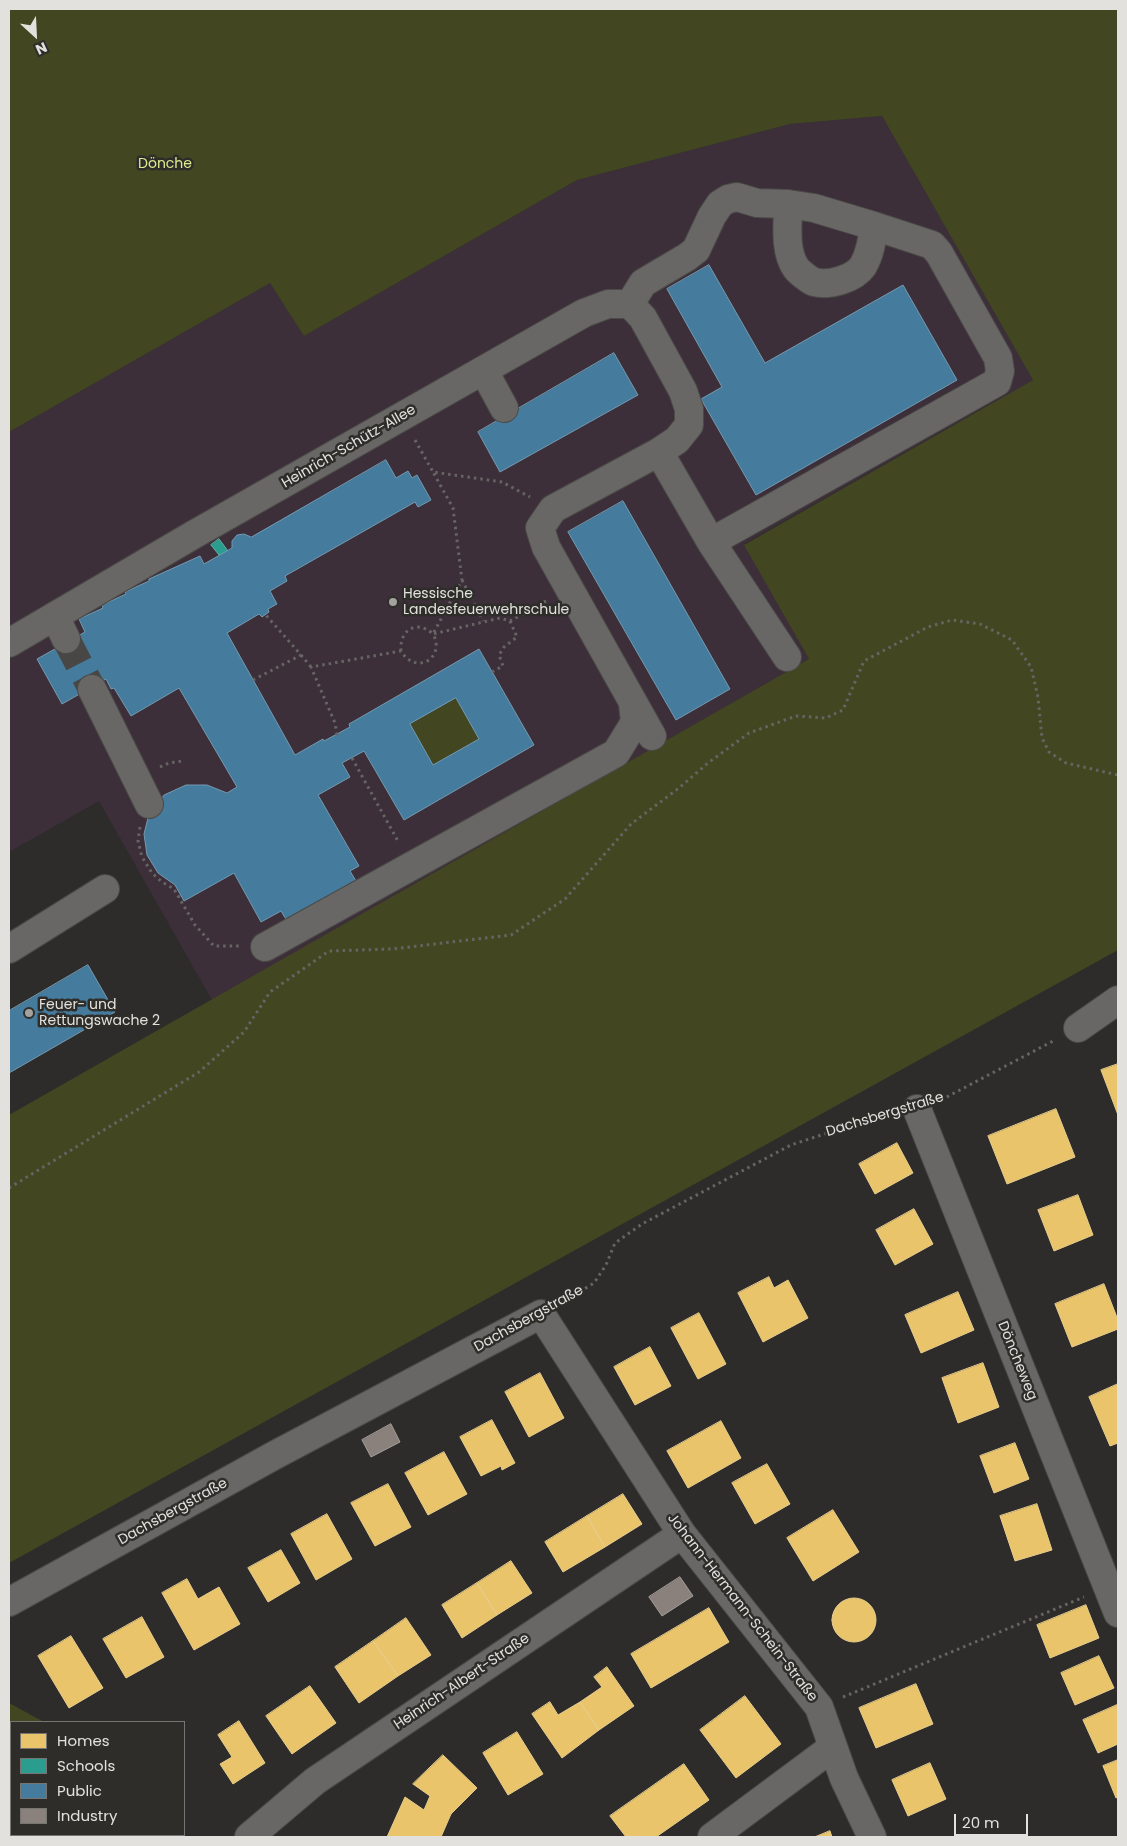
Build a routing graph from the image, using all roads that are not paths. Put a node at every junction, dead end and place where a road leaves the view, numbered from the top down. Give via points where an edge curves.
1 (788, 204) junction
2 (874, 226) junction
3 (630, 304) junction
4 (484, 371) junction
5 (504, 408) dead end
6 (659, 452) junction
7 (712, 542) junction
8 (9, 643) edge
9 (787, 657) dead end
10 (92, 689) tunnel mouth
11 (633, 704) junction
12 (652, 736) dead end
13 (149, 804) road end
14 (104, 889) dead end
15 (265, 947) road end
16 (9, 949) edge
17 (1118, 1000) edge
18 (1078, 1028) road end
19 (916, 1109) road end
20 (541, 1314) joint
21 (682, 1534) junction
22 (1113, 1583) edge
23 (9, 1602) edge
24 (1118, 1613) edge
25 (833, 1747) junction
26 (249, 1837) edge
27 (712, 1837) edge
28 (872, 1837) edge

1 - 2 street via 814,208
1 - 2 street via 791,258 796,268 814,282 849,278 862,268 869,253
1 - 3 street via 757,204 738,197 720,204 696,250 643,283
2 - 7 street via 932,245 939,253 998,358 1000,371 997,382
3 - 4 street, Heinrich-Schütz-Allee via 608,304 584,313
3 - 6 street via 643,318 683,391 689,409 689,425 677,440
4 - 5 street
4 - 8 street, Heinrich-Schütz-Allee via 193,535 61,627
6 - 7 street
6 - 11 street via 553,509 540,528 546,547
7 - 9 street
10 - 13 street
11 - 12 street
11 - 15 street via 635,722 616,753
14 - 16 street
17 - 18 street
19 - 22 street, Döncheweg
20 - 21 street, Johann-Hermann-Schein-Straße
20 - 23 street, Dachsbergstraße via 275,1455
21 - 25 street, Johann-Hermann-Schein-Straße via 819,1707
21 - 26 street, Heinrich-Albert-Straße via 315,1781
22 - 24 street, Döncheweg
25 - 27 street
25 - 28 street, Johann-Hermann-Schein-Straße

